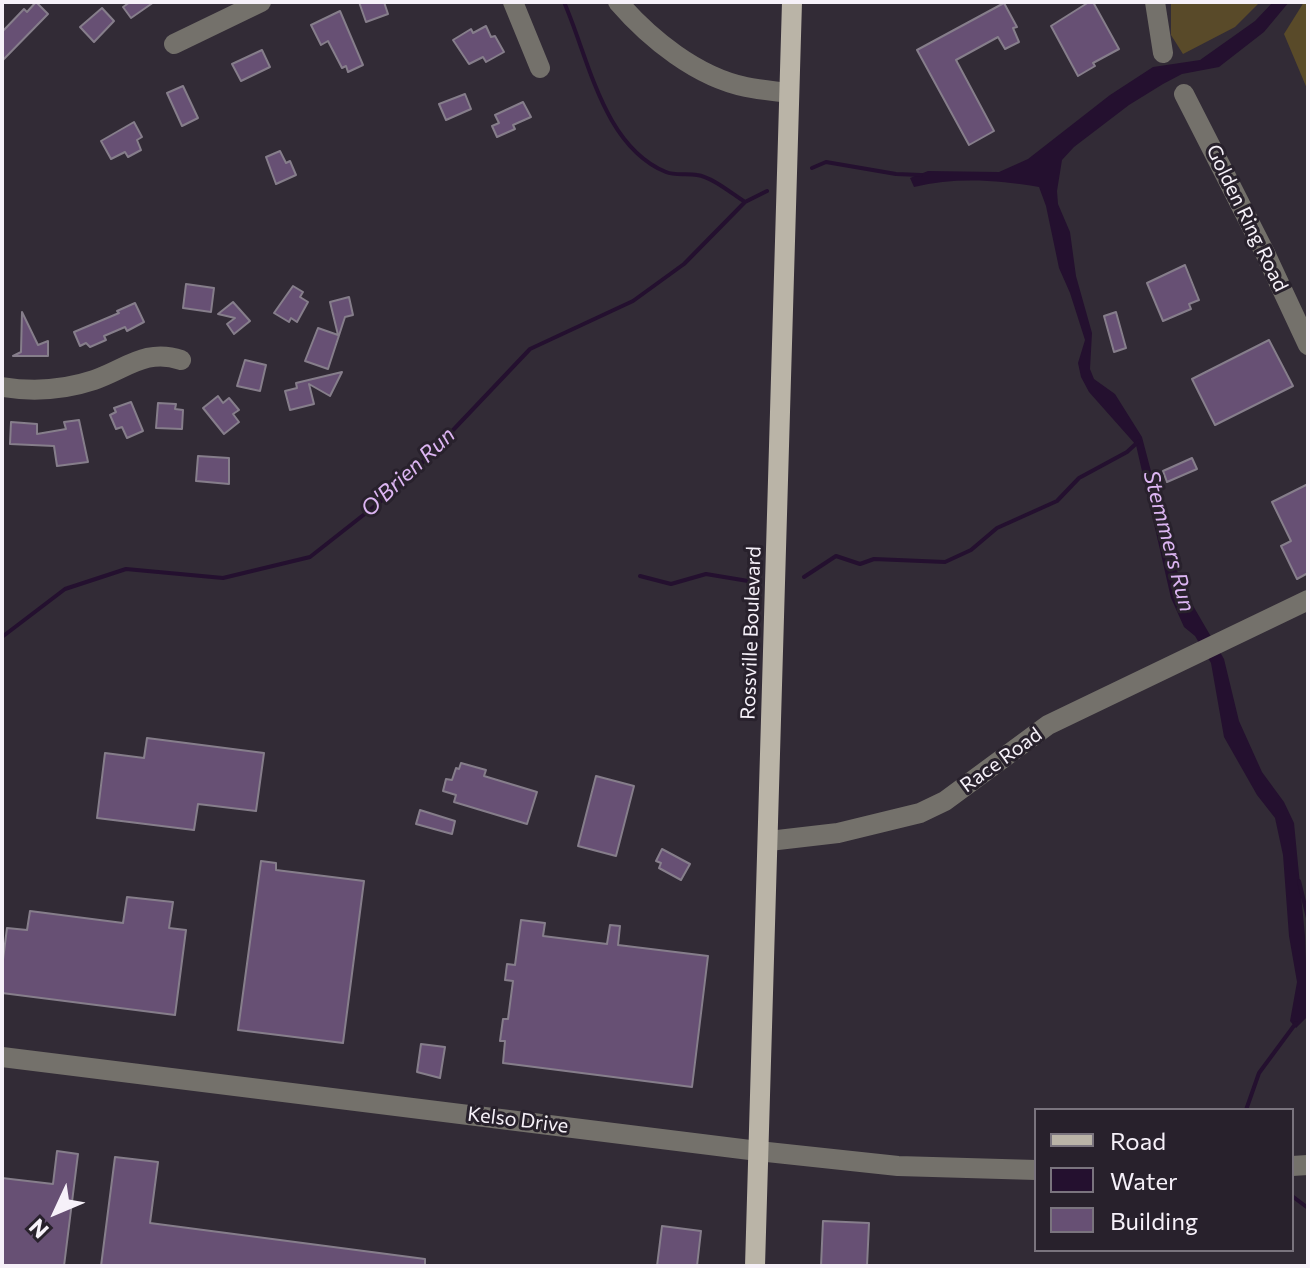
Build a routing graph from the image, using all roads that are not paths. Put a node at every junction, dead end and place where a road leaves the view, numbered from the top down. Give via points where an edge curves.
1 (261, 2) edge
2 (513, 2) edge
3 (618, 2) edge
4 (792, 2) edge
5 (1155, 2) edge
6 (174, 44) dead end
7 (1163, 53) dead end
8 (540, 68) dead end
9 (789, 93) junction
10 (1184, 94) dead end
11 (1308, 345) edge
12 (181, 360) dead end
13 (2, 387) edge
14 (1308, 600) edge
15 (769, 841) junction
16 (2, 1057) edge
17 (758, 1151) junction
18 (1034, 1170) edge
19 (755, 1266) edge

1 - 6 street
2 - 8 street
3 - 9 street via 688,62 743,87
4 - 9 main road, Rossville Boulevard
5 - 7 street
9 - 15 main road, Rossville Boulevard
10 - 11 street, Golden Ring Road
12 - 13 street via 151,355 92,380 53,389
14 - 15 street, Race Road via 1048,725 945,801 920,813 838,833
15 - 17 main road, Rossville Boulevard
16 - 17 street, Kelso Drive
17 - 18 street, Kelso Drive via 898,1166
17 - 19 main road, Rossville Boulevard

